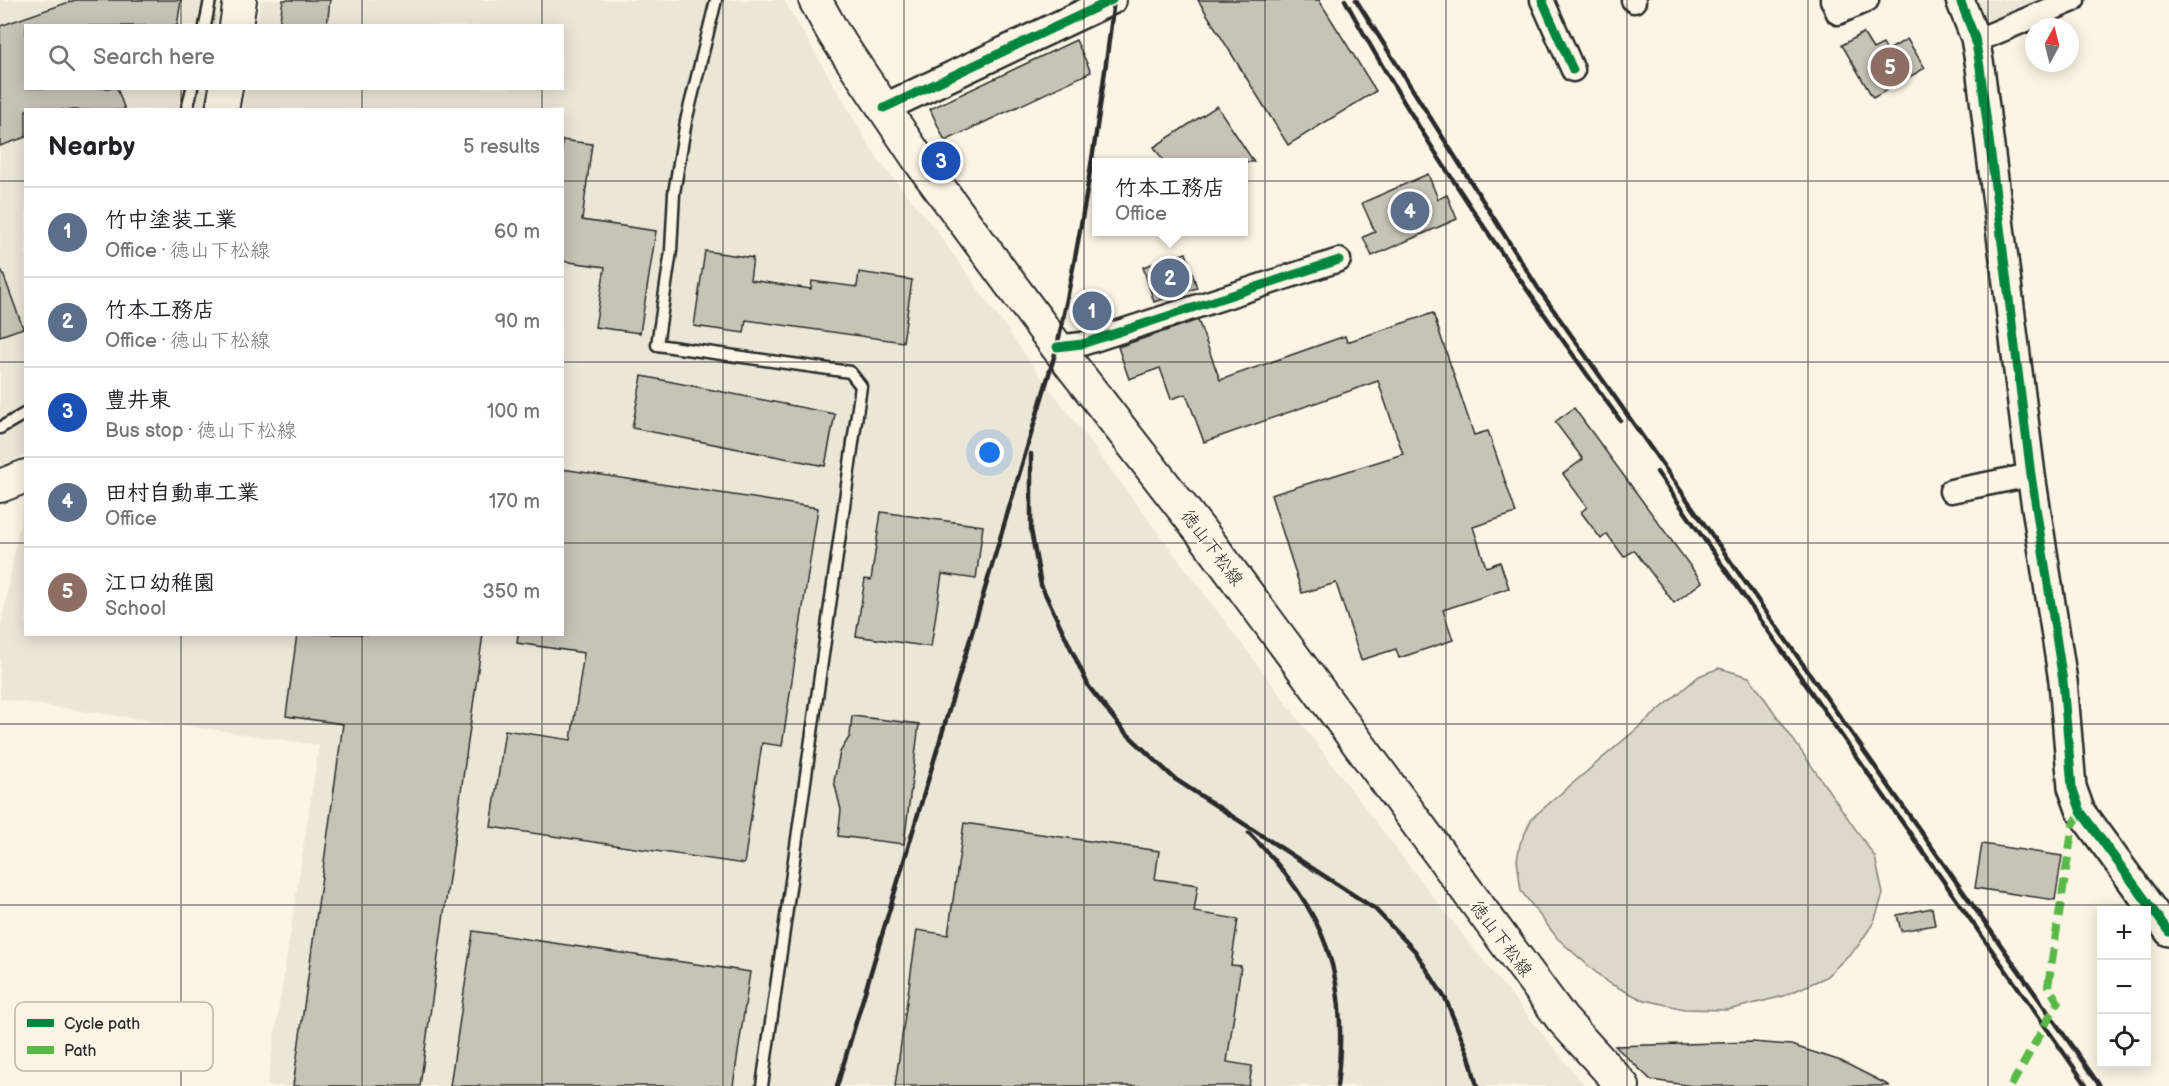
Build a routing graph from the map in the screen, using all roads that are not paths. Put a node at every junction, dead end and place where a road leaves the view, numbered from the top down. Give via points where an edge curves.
1 (210, 0) edge
2 (240, 0) edge
3 (716, 0) edge
4 (816, 0) edge
5 (1112, 0) edge
6 (1542, 0) edge
7 (1832, 0) edge
8 (1867, 0) edge
9 (1960, 0) edge
10 (2073, 0) edge
11 (205, 24) edge
12 (236, 24) edge
13 (1975, 38) junction
14 (1574, 70) dead end
15 (192, 90) edge
16 (226, 90) edge
17 (188, 108) edge
18 (222, 108) edge
19 (884, 108) junction
20 (1339, 260) dead end
21 (1057, 347) junction
22 (24, 414) edge
23 (0, 428) edge
24 (2031, 475) junction
25 (24, 477) edge
26 (0, 486) edge
27 (1951, 491) dead end
28 (2169, 932) edge
29 (762, 1086) edge
30 (1623, 1086) edge

1 - 11 lane
2 - 12 main road
3 - 29 lane via 686,121 657,345 850,372 861,386
4 - 19 main road, 徳山下松線
5 - 19 street
6 - 14 street
7 - 8 street via 1838,13
9 - 13 street
10 - 13 street
13 - 24 street
15 - 17 lane
16 - 18 main road
19 - 21 main road, 徳山下松線
20 - 21 street via 1082,344
21 - 30 main road, 徳山下松線 via 1209,542 1562,1019
22 - 23 lane
24 - 27 street
24 - 28 street via 2063,681 2072,787 2081,812
25 - 26 main road

